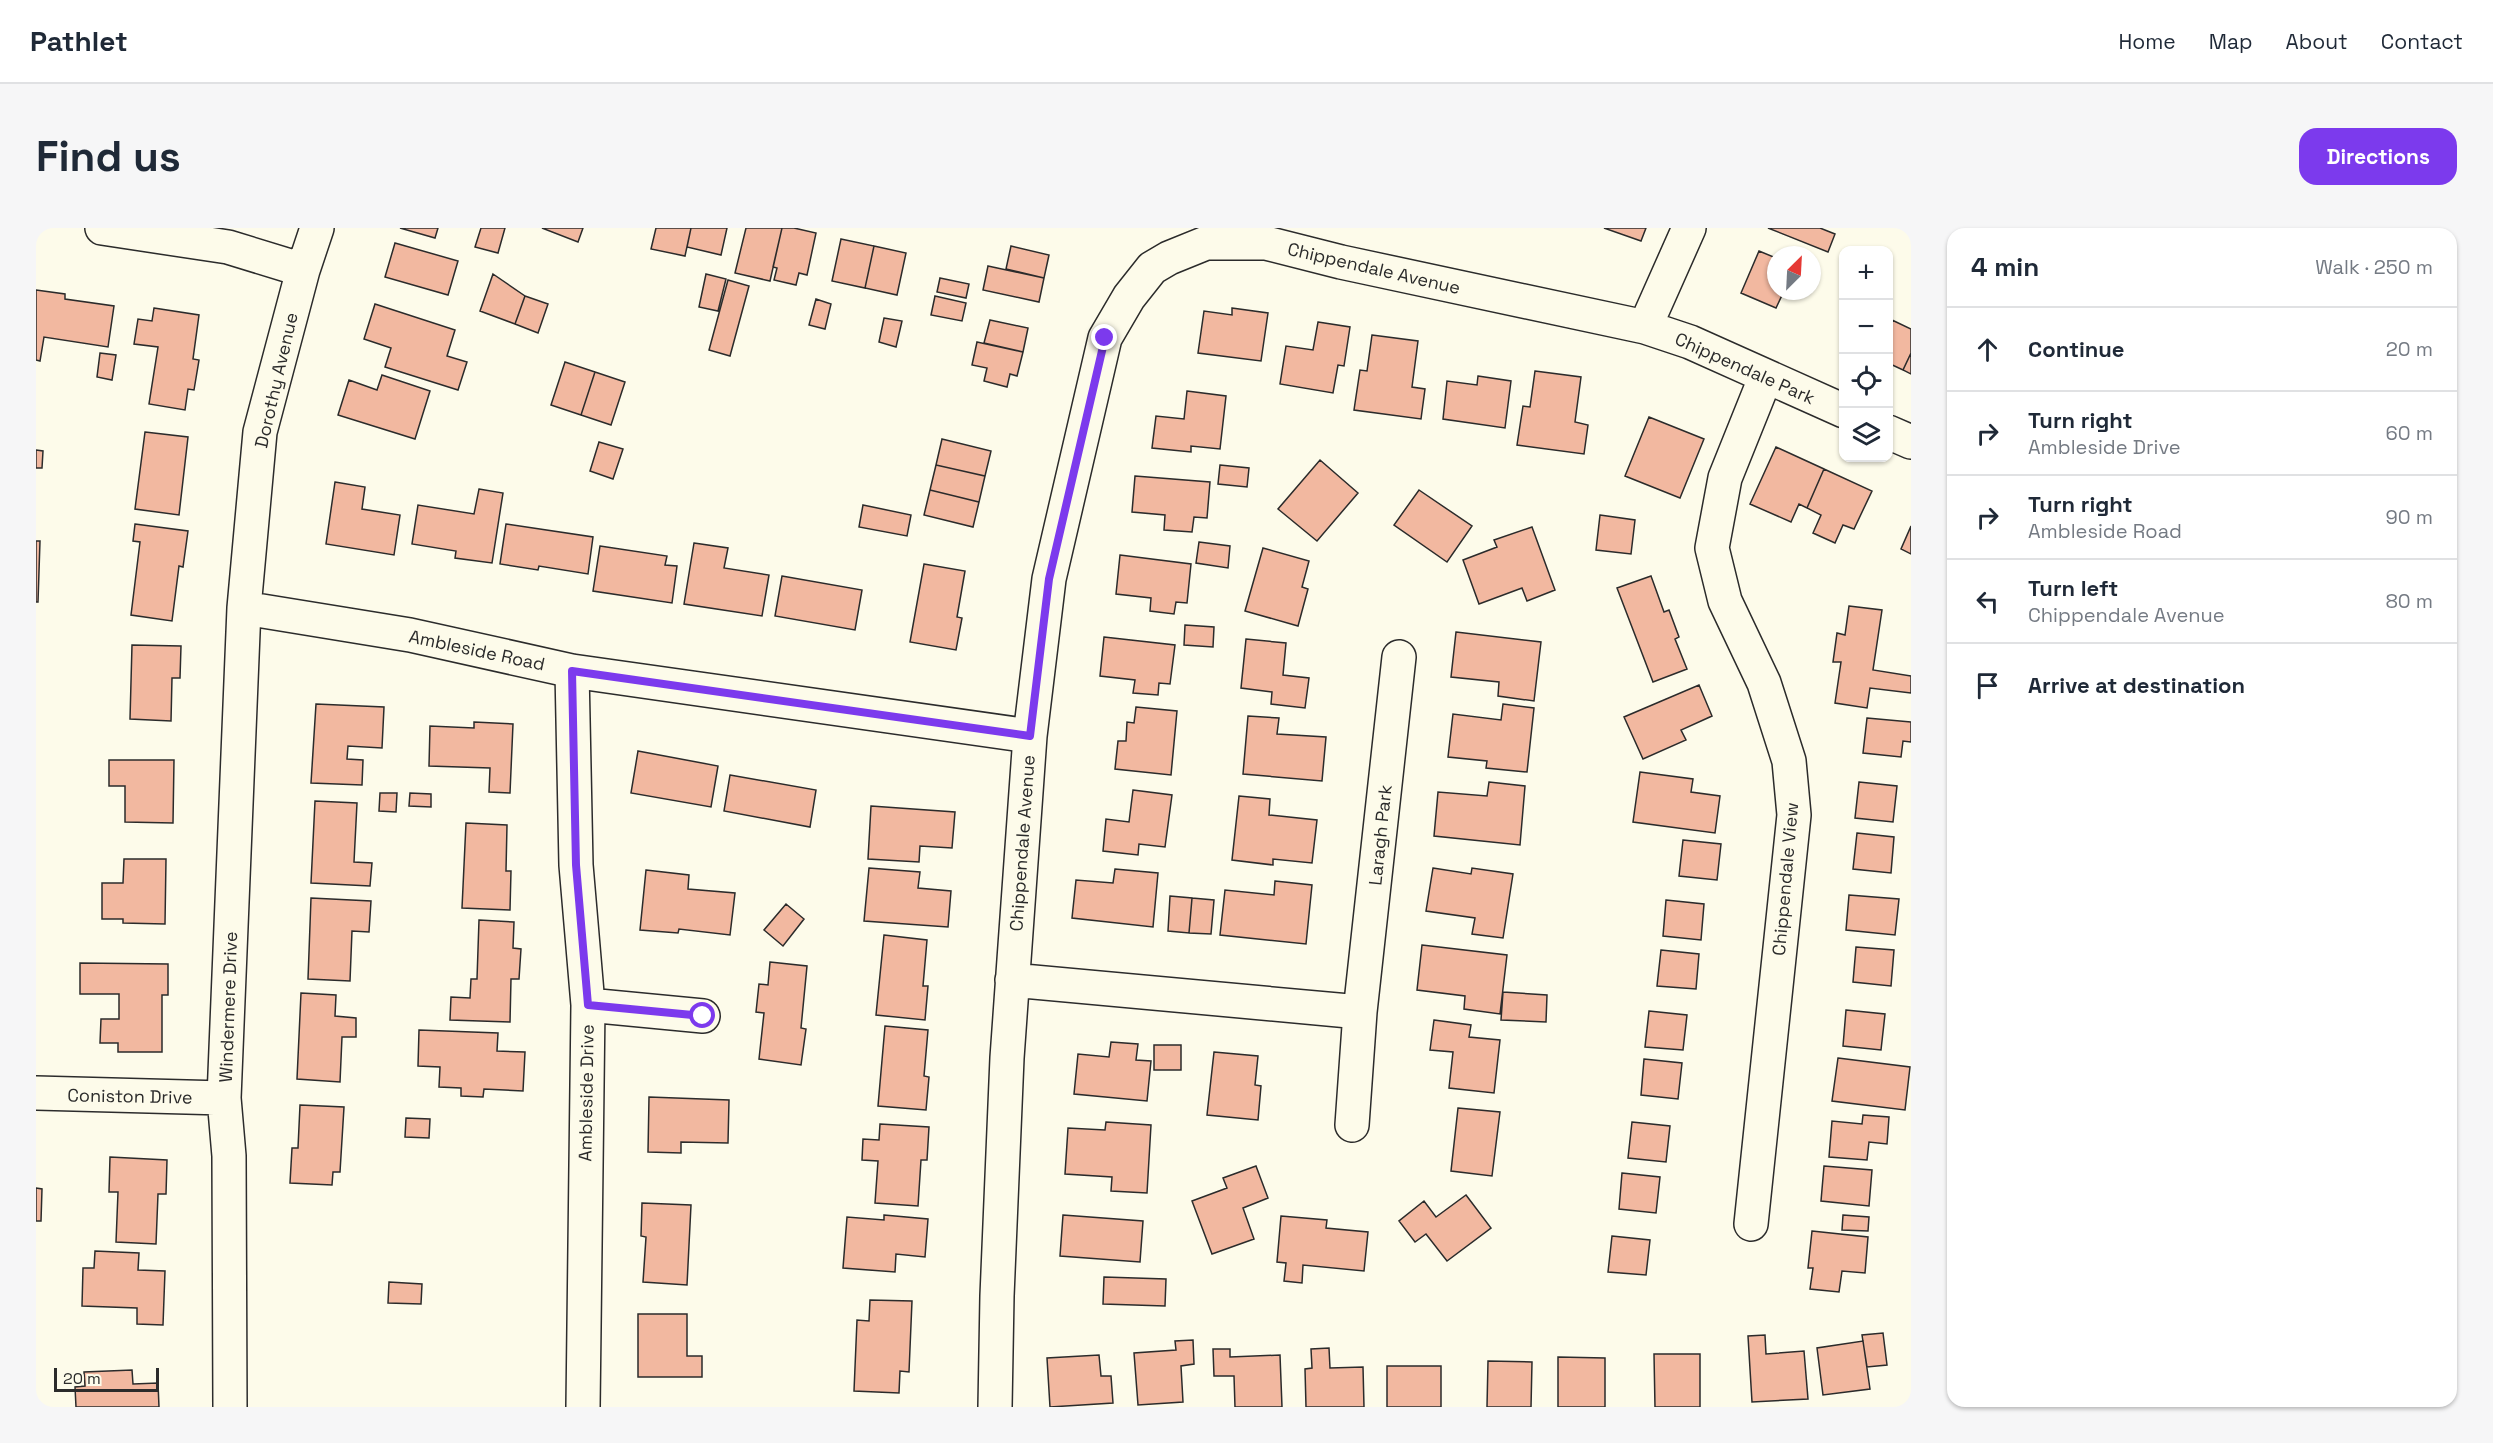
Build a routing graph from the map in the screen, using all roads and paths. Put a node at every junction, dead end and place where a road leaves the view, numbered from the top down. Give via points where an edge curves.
1 (102, 228) edge
2 (317, 228) edge
3 (1689, 228) edge
4 (303, 270) junction
5 (1645, 327) junction
6 (1766, 376) junction
7 (1839, 409) edge
8 (1893, 434) edge
9 (1911, 442) edge
10 (244, 608) junction
11 (1399, 657) dead end
12 (572, 671) junction
13 (1030, 736) junction
14 (1012, 980) junction
15 (588, 1005) junction
16 (1360, 1012) junction
17 (703, 1016) dead end
18 (36, 1093) edge
19 (225, 1098) junction
20 (1352, 1125) dead end
21 (1751, 1224) dead end
22 (230, 1407) edge
23 (583, 1407) edge
24 (995, 1407) edge

1 - 4 street via 228,247
2 - 4 street, Dorothy Avenue
3 - 5 street
4 - 10 street, Dorothy Avenue via 260,432
5 - 6 street, Chippendale Park
5 - 13 street, Chippendale Avenue via 1266,243 1206,243 1152,268 1105,338 1049,579
6 - 7 street, Chippendale Park
6 - 21 street, Chippendale View via 1725,478 1712,548 1725,601 1764,683 1789,761 1794,815
8 - 9 street
10 - 12 street, Ambleside Road via 410,635
10 - 19 street, Windermere Drive
11 - 16 street, Laragh Park
12 - 13 street, Ambleside Road
12 - 15 street, Ambleside Drive via 576,865
13 - 14 street, Chippendale Avenue
14 - 16 street
14 - 24 street, Chippendale Avenue
15 - 17 street
15 - 23 street, Ambleside Drive
16 - 20 street, Laragh Park
18 - 19 street, Coniston Drive
19 - 22 street, Windermere Drive via 229,1156

